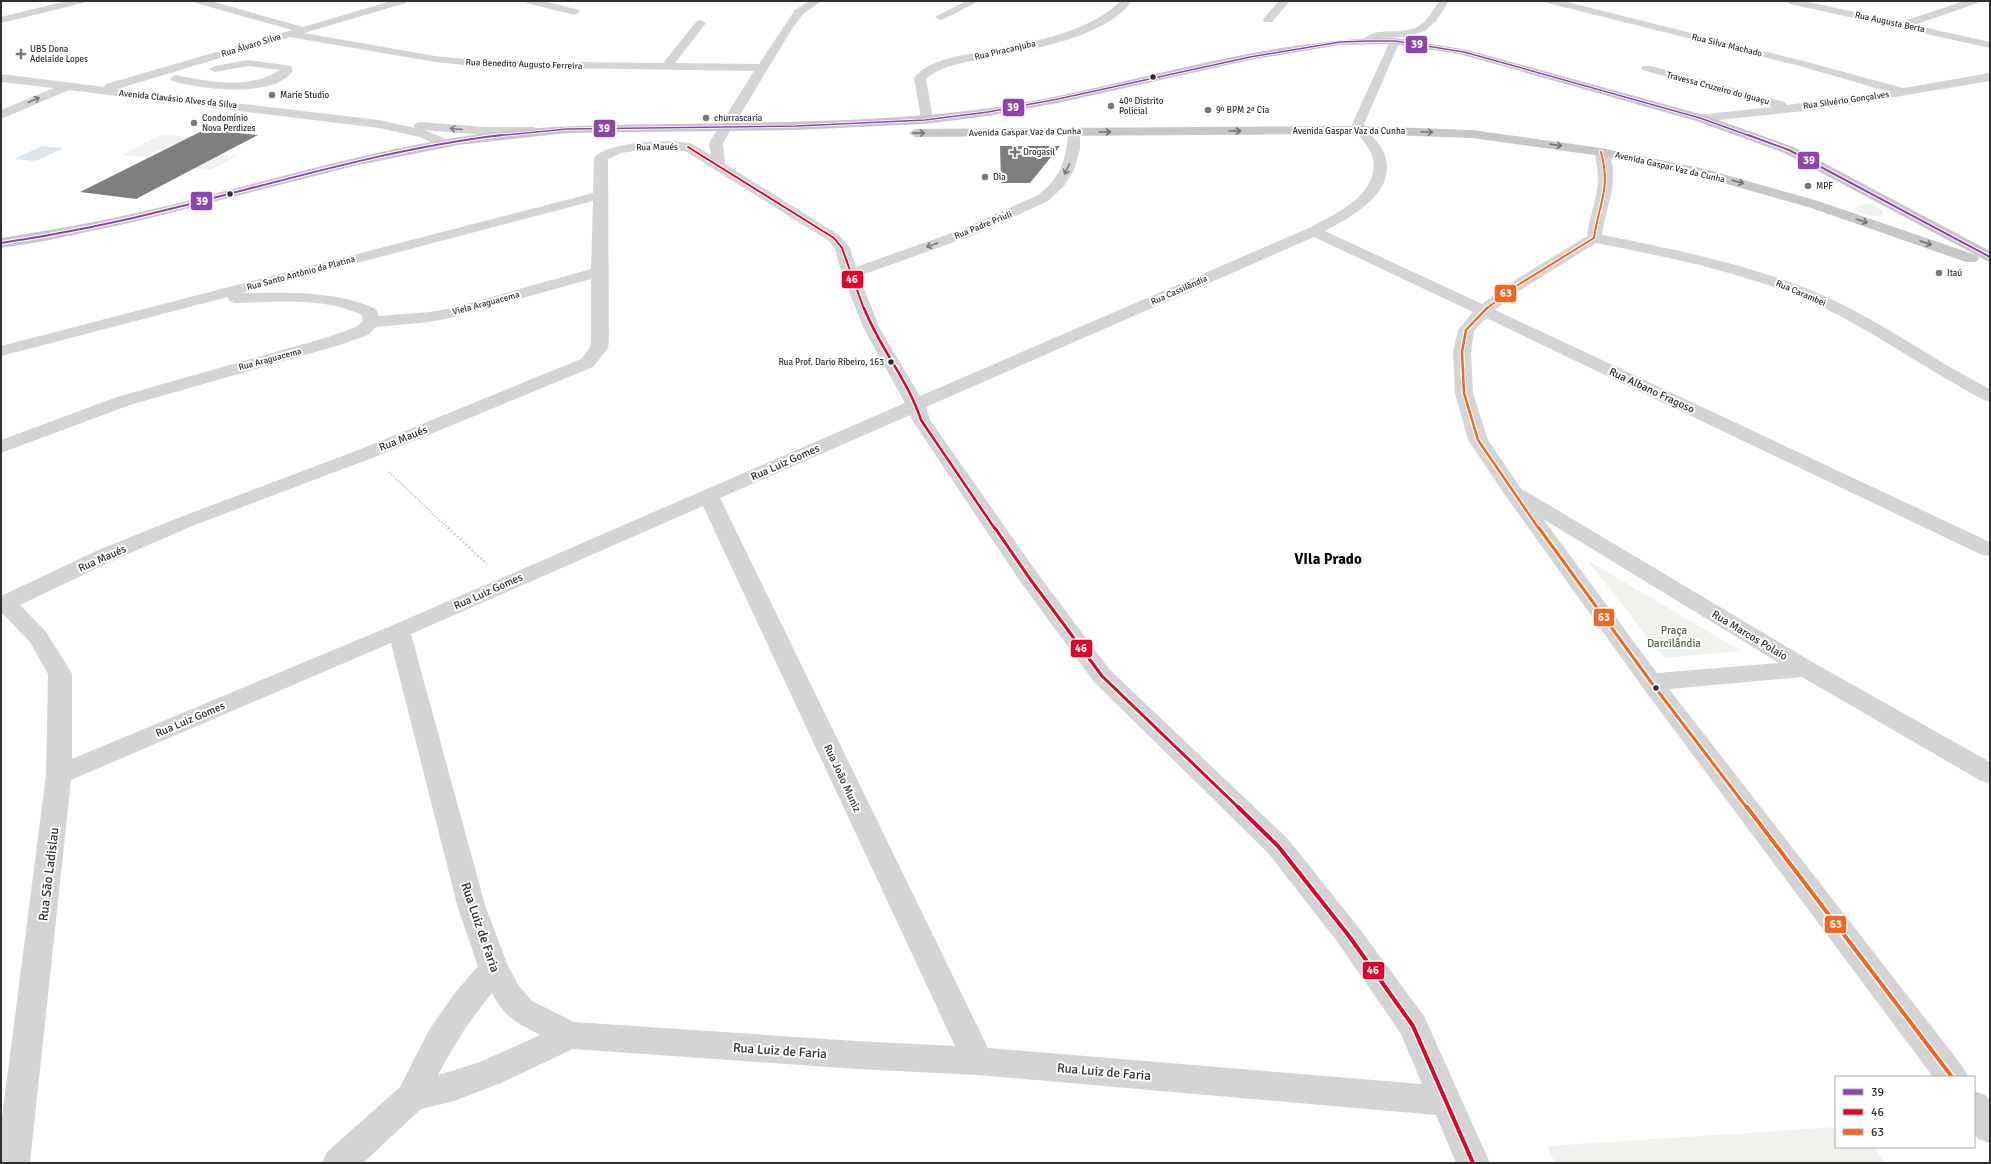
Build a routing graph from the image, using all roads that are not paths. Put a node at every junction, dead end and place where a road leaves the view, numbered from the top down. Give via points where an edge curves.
1 (79, 1) edge
2 (200, 1) edge
3 (402, 1) edge
4 (530, 1) edge
5 (816, 1) edge
6 (974, 1) edge
7 (1127, 1) edge
8 (1285, 1) edge
9 (1444, 1) edge
10 (1551, 1) edge
11 (1790, 1) edge
12 (1974, 1) edge
13 (21, 5) dead end
14 (40, 10) junction
15 (575, 12) dead end
16 (940, 17) dead end
17 (1, 20) edge
18 (1268, 20) dead end
19 (701, 23) dead end
20 (1904, 25) junction
21 (304, 30) junction
22 (289, 34) junction
23 (1367, 40) junction
24 (1394, 41) junction
25 (1990, 45) edge
26 (666, 67) junction
27 (762, 68) junction
28 (1647, 68) dead end
29 (1, 78) edge
30 (1989, 78) edge
31 (176, 79) junction
32 (67, 86) junction
33 (100, 90) junction
34 (115, 92) junction
35 (1904, 92) junction
36 (1789, 108) junction
37 (735, 112) junction
38 (974, 113) junction
39 (1, 115) edge
40 (1700, 118) junction
41 (925, 120) junction
42 (379, 124) junction
43 (796, 126) junction
44 (726, 127) junction
45 (701, 128) junction
46 (636, 129) junction
47 (1360, 130) junction
48 (536, 131) junction
49 (1074, 132) junction
50 (984, 133) junction
51 (446, 144) junction
52 (688, 147) junction
53 (626, 148) junction
54 (1601, 152) junction
55 (718, 164) junction
56 (601, 194) junction
57 (1921, 220) junction
58 (1314, 231) junction
59 (1890, 231) junction
60 (1594, 238) junction
61 (1, 243) edge
62 (1990, 257) edge
63 (1990, 266) edge
64 (599, 272) junction
65 (850, 274) junction
66 (206, 298) junction
67 (1483, 310) junction
68 (370, 322) junction
69 (1, 351) edge
70 (1990, 396) edge
71 (916, 405) junction
72 (1, 446) edge
73 (1512, 491) junction
74 (709, 496) junction
75 (1990, 550) edge
76 (3, 603) edge
77 (399, 631) junction
78 (1806, 669) junction
79 (1651, 682) junction
80 (1990, 774) edge
81 (59, 775) junction
82 (494, 969) junction
83 (570, 1036) junction
84 (978, 1060) junction
85 (1951, 1076) edge
86 (411, 1097) junction
87 (1446, 1101) junction
88 (1975, 1107) edge
89 (1990, 1128) edge
90 (13, 1163) edge
91 (339, 1163) edge
92 (1473, 1163) edge

1 - 14 street
2 - 21 street
3 - 21 street, Rua Álvaro Silva
4 - 15 street
5 - 27 street via 800,12
6 - 16 street
7 - 41 street, Rua Piracanjuba via 1109,17 1086,28 926,71 920,78
8 - 18 street
9 - 23 street via 1424,28 1402,34 1374,35
10 - 35 street, Rua Silva Machado
11 - 20 street, Rua Augusta Berta
12 - 20 street
13 - 14 street
14 - 17 street
19 - 26 street
20 - 25 street, Rua Augusta Berta
21 - 22 street, Rua Álvaro Silva
22 - 26 street, Rua Benedito Augusto Ferreira via 435,59 485,64
22 - 33 street, Rua Álvaro Silva
23 - 24 main road
23 - 38 main road via 1250,57 1058,99
24 - 40 main road via 1464,52
24 - 47 street via 1359,118
26 - 27 street, Rua Benedito Augusto Ferreira
27 - 37 street
28 - 36 street, Travessa Cruzeiro do Iguaçu
29 - 32 street, Avenida Clavásio Alves da Silva
30 - 35 street, Rua Silvério Gonçalves
31 - 31 street via 239,87 264,82 287,72 287,68 248,63
31 - 34 street via 137,85
32 - 33 street, Avenida Clavásio Alves da Silva
39 -> 32 street
33 - 34 street, Avenida Clavásio Alves da Silva
34 - 42 street, Avenida Clavásio Alves da Silva
35 - 36 street, Rua Silvério Gonçalves
36 - 40 street, Rua Silvério Gonçalves
37 - 44 street
37 - 45 street
38 - 41 main road
38 - 50 main road via 961,119 961,125
40 - 57 main road via 1789,150
41 - 43 main road
48 -> 42 street, Avenida Clavásio Alves da Silva via 485,131
42 - 51 street, Avenida Clavásio Alves da Silva via 424,134
43 - 44 main road
43 -> 50 main road, Avenida Gaspar Vaz da Cunha via 909,133
44 - 45 main road
44 - 55 street via 716,142
45 - 46 main road
45 - 52 street
46 - 48 main road
46 - 53 street, Rua Maués
49 -> 47 main road, Avenida Gaspar Vaz da Cunha
47 -> 54 main road, Avenida Gaspar Vaz da Cunha via 1472,134
47 - 58 street, Rua Cassilândia via 1378,152 1378,183 1366,197
48 - 51 main road
49 - 50 main road, Avenida Gaspar Vaz da Cunha
49 -> 65 street, Rua Padre Priuli via 1074,155 1065,174 1052,191 1026,207 990,223
51 - 61 main road via 353,162 102,225
52 - 53 street, Rua Maués
52 - 55 street
53 - 56 street, Rua Maués via 601,158
54 -> 59 main road, Avenida Gaspar Vaz da Cunha via 1722,178 1813,204
54 - 60 street via 1606,176
55 - 65 street via 834,238 842,248
56 - 64 street, Rua Maués
56 - 66 street, Rua Santo Antônio da Platina
57 - 59 main road via 1921,227 1916,230
57 - 62 main road
58 - 67 street, Rua Albano Fragoso
58 - 71 street, Rua Cassilândia
59 -> 63 main road, Avenida Gaspar Vaz da Cunha
60 - 67 street via 1513,288
60 - 70 street, Rua Carambei via 1703,260 1775,281 1825,302
64 - 68 street, Viela Araguacema via 454,312 430,317
64 - 76 street, Rua Maués via 599,348 587,363 368,453 186,522 104,556
65 - 71 street via 872,329
66 - 68 street via 291,298 343,302 370,312
66 - 69 street, Rua Santo Antônio da Platina
67 - 73 street via 1466,330 1462,352 1464,393 1478,440
67 - 75 street, Rua Albano Fragoso
68 - 72 street, Rua Araguacema via 362,331 334,342 151,391
71 - 74 street, Rua Luiz Gomes
71 - 87 street via 922,420 1025,573 1102,676 1278,846 1349,936 1413,1026
73 - 78 street, Rua Marcos Polaio
73 - 79 street
74 - 77 street, Rua Luiz Gomes
74 - 84 street, Rua João Muniz
76 - 81 street, Rua São Ladislau via 39,638 60,674
77 - 81 street, Rua Luiz Gomes
77 - 82 street, Rua Luiz de Faria via 471,905
78 - 79 street
78 - 80 street, Rua Marcos Polaio
79 - 85 street
81 - 90 street, Rua São Ladislau
82 - 83 street, Rua Luiz de Faria via 508,995 521,1010
82 - 86 street via 465,1003 440,1040
83 - 84 street, Rua Luiz de Faria via 856,1055
83 - 86 street via 490,1073
84 - 87 street, Rua Luiz de Faria
86 - 91 street
87 - 92 street
88 - 89 street

